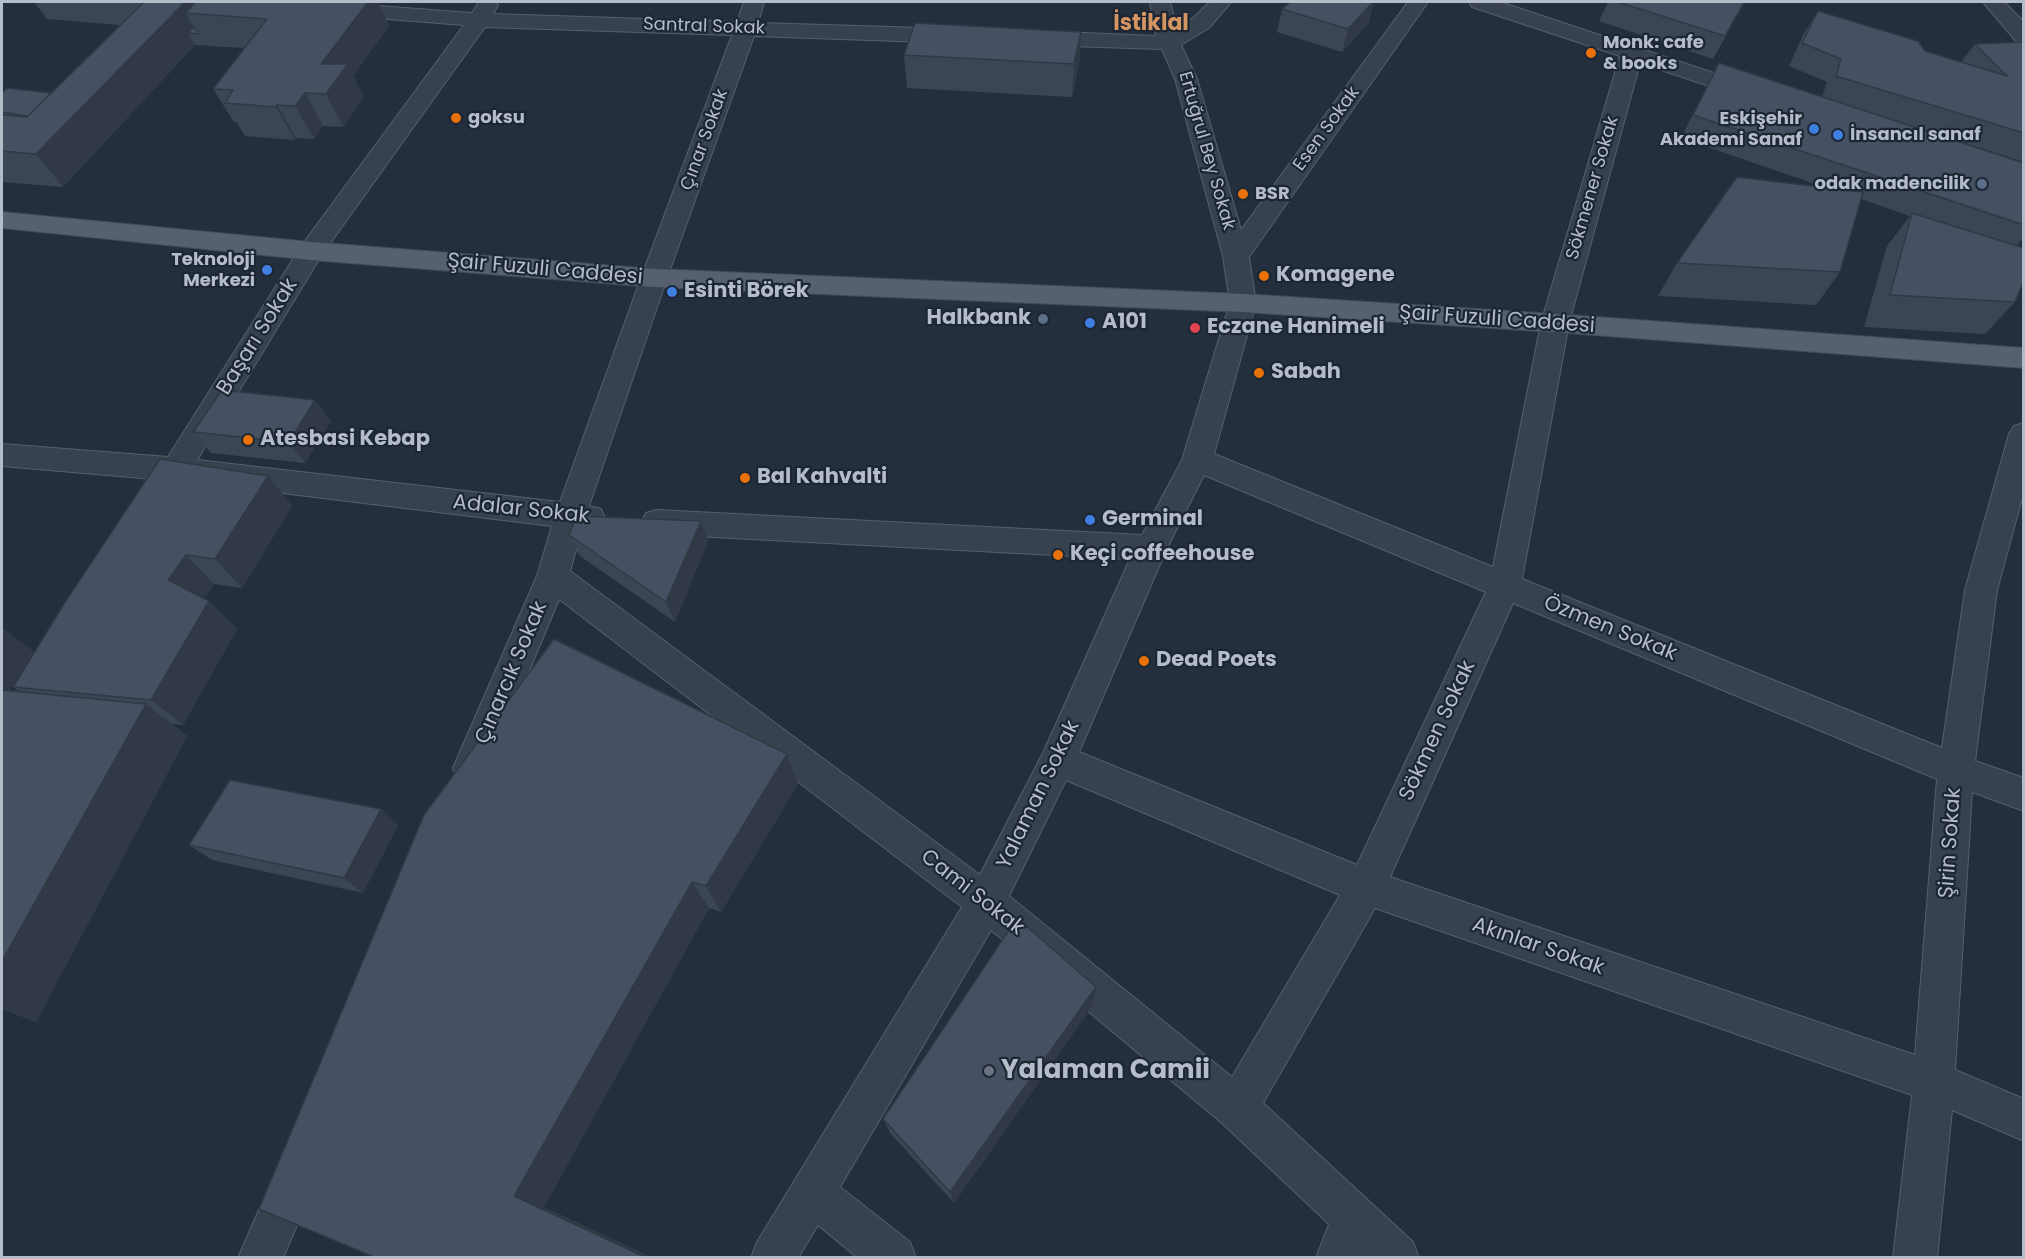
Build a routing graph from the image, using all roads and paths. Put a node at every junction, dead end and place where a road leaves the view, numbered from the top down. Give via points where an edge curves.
1 (754, 2) edge
2 (1160, 2) edge
3 (1221, 2) edge
4 (1418, 2) edge
5 (1480, 2) edge
6 (1990, 3) edge
7 (320, 8) edge
8 (484, 11) edge
9 (745, 28) junction
10 (980, 36) edge
11 (2024, 36) edge
12 (1016, 38) edge
13 (1169, 43) junction
14 (1632, 54) junction
15 (1766, 98) edge
16 (2, 220) edge
17 (311, 251) junction
18 (1236, 256) junction
19 (654, 279) junction
20 (1243, 303) junction
21 (1555, 323) junction
22 (2024, 358) edge
23 (2024, 434) edge
24 (2, 455) edge
25 (1197, 460) junction
26 (176, 469) junction
27 (150, 510) edge
28 (570, 517) junction
29 (1151, 548) junction
30 (554, 576) junction
31 (1505, 586) junction
32 (1058, 760) junction
33 (1956, 770) junction
34 (2024, 795) edge
35 (459, 796) edge
36 (1365, 887) junction
37 (986, 902) junction
38 (1934, 1082) junction
39 (1237, 1108) junction
40 (2024, 1120) edge
41 (307, 1149) edge
42 (812, 1192) junction
43 (1354, 1217) junction
44 (260, 1257) edge
45 (773, 1257) edge
46 (894, 1257) edge
47 (1338, 1257) edge
48 (1397, 1257) edge
49 (1915, 1257) edge

1 - 9 street, Çınar Sokak
2 - 13 street, Ertuğrul Bey Sokak
3 - 13 street via 1201,23
4 - 18 street, Esen Sokak
5 - 14 street
6 - 11 street
7 - 8 street, Santral Sokak
8 - 9 street, Santral Sokak
8 - 17 street, Başarı Sokak
9 - 10 street, Santral Sokak
9 - 19 street, Çınar Sokak
12 - 13 street
13 - 18 street, Ertuğrul Bey Sokak via 1186,79
14 - 15 street
14 - 21 street, Sökmener Sokak
16 - 17 main road, Şair Fuzuli Caddesi
17 - 19 main road, Şair Fuzuli Caddesi
17 - 26 street, Başarı Sokak
18 - 20 street, Ertuğrul Bey Sokak
19 - 20 main road, Şair Fuzuli Caddesi
19 - 28 street, Çınarcık Sokak
20 - 21 main road, Şair Fuzuli Caddesi
20 - 25 street, Yalaman Sokak
21 - 22 main road, Şair Fuzuli Caddesi
21 - 31 street, Sökmen Sokak
23 - 33 street, Şirin Sokak via 1981,590
24 - 26 street, Adalar Sokak
25 - 29 street, Yalaman Sokak
25 - 31 street, Özmen Sokak
26 - 27 street, Başarı Sokak
26 - 28 street, Adalar Sokak
28 - 29 street, Adalar Sokak
28 - 30 street, Çınarcık Sokak
29 - 32 street, Yalaman Sokak
30 - 35 street, Çınarcık Sokak
30 - 37 street, Cami Sokak
31 - 33 street, Özmen Sokak
31 - 36 street, Sökmen Sokak
32 - 36 street, Akınlar Sokak
32 - 37 street, Yalaman Sokak
33 - 34 street, Özmen Sokak
33 - 38 street, Şirin Sokak
36 - 38 street, Akınlar Sokak
36 - 39 street, Sökmen Sokak
37 - 39 street, Cami Sokak
37 - 42 street, Yalaman Sokak
38 - 40 street, Akınlar Sokak
38 - 49 street, Şirin Sokak
39 - 43 street, Cami Sokak
41 - 44 street
42 - 45 street, Yalaman Sokak
42 - 46 street
43 - 47 street
43 - 48 street, Cami Sokak

